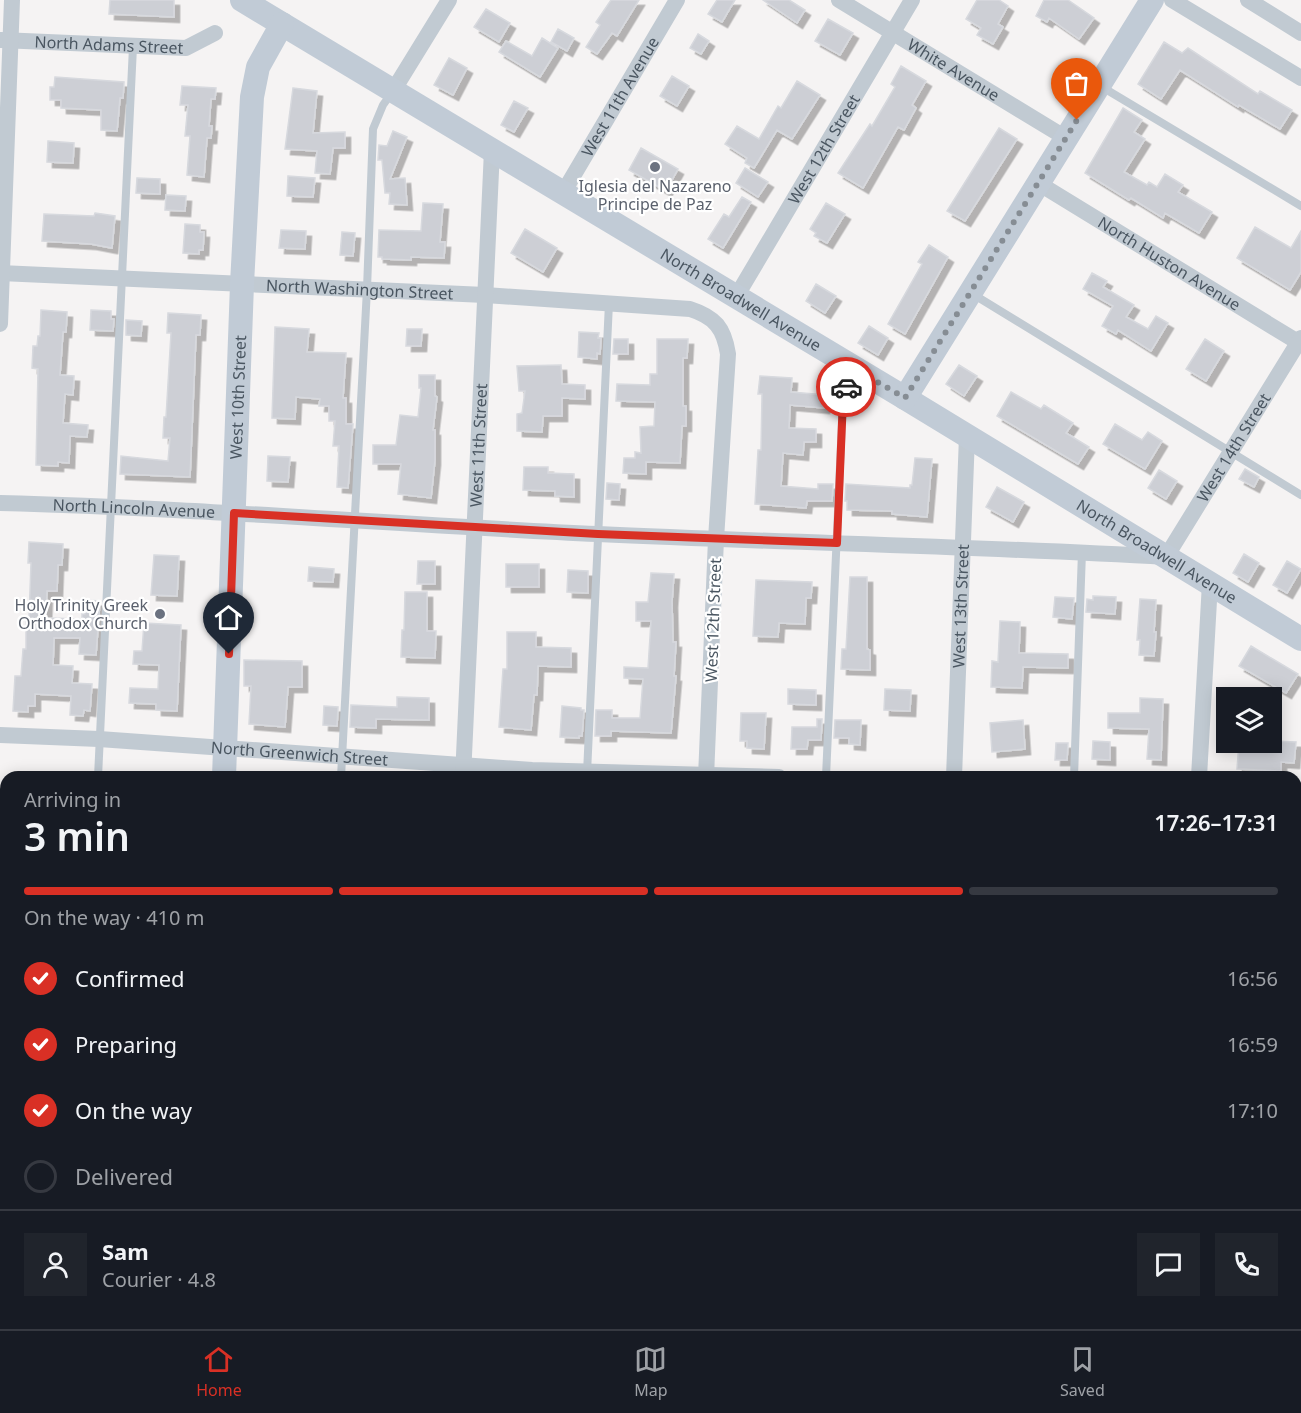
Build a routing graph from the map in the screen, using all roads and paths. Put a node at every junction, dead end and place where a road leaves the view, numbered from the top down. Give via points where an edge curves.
1 (12, 0) edge
2 (242, 0) edge
3 (449, 0) edge
4 (676, 0) edge
5 (839, 0) edge
6 (912, 0) edge
7 (1152, 0) edge
8 (1172, 0) edge
9 (1248, 0) edge
10 (282, 24) junction
11 (892, 32) junction
12 (215, 33) dead end
13 (1301, 33) edge
14 (6, 40) edge
15 (133, 47) junction
16 (1301, 78) edge
17 (1099, 85) junction
18 (393, 91) junction
19 (1066, 138) junction
20 (492, 150) junction
21 (1038, 183) junction
22 (562, 193) junction
23 (1301, 206) edge
24 (1, 273) edge
25 (123, 278) junction
26 (242, 284) junction
27 (367, 289) junction
28 (970, 293) junction
29 (485, 295) junction
30 (736, 297) junction
31 (609, 303) junction
32 (715, 322) joint
33 (0, 324) edge
34 (1300, 341) edge
35 (850, 366) junction
36 (905, 398) junction
37 (967, 436) junction
38 (1232, 453) junction
39 (1301, 495) edge
40 (0, 503) edge
41 (112, 506) junction
42 (234, 513) junction
43 (354, 521) junction
44 (474, 527) junction
45 (598, 534) junction
46 (716, 539) junction
47 (837, 543) junction
48 (963, 548) junction
49 (1082, 552) junction
50 (1166, 557) junction
51 (1210, 584) junction
52 (1301, 639) edge
53 (0, 735) edge
54 (99, 739) junction
55 (225, 748) junction
56 (341, 756) junction
57 (98, 771) edge
58 (224, 771) edge
59 (341, 771) edge
60 (463, 771) edge
61 (587, 771) edge
62 (706, 771) edge
63 (826, 771) edge
64 (954, 771) edge
65 (1074, 771) edge
66 (1199, 771) edge

1 - 14 street
2 - 10 main road, North Broadwell Avenue
3 - 18 street
4 - 22 street, West 11th Avenue
5 - 11 street, White Avenue
6 - 11 street, West 12th Street
7 - 17 main road
8 - 16 street
9 - 13 street
10 - 18 main road, North Broadwell Avenue
10 - 26 main road, West 10th Street via 262,58 252,97
11 - 19 street, White Avenue
11 - 30 street, West 12th Street
12 - 15 street, North Adams Street via 186,48
14 - 15 street, North Adams Street
14 - 24 street
15 - 25 lane
17 - 19 main road
17 - 23 lane
18 - 20 main road, North Broadwell Avenue
18 - 27 lane via 373,129
19 - 21 main road
20 - 22 main road, North Broadwell Avenue
20 - 29 street, West 11th Street
21 - 28 main road
21 - 34 street, North Huston Avenue
22 - 30 main road, North Broadwell Avenue
24 - 25 street, North Washington Street
24 - 33 street
25 - 26 street, North Washington Street
25 - 41 lane
26 - 27 street, North Washington Street
26 - 42 main road, West 10th Street
27 - 29 street, North Washington Street
27 - 43 lane
28 - 36 main road
28 - 38 lane
29 - 31 street, North Washington Street
29 - 44 street, West 11th Street
30 - 35 main road, North Broadwell Avenue
31 - 32 street, North Washington Street via 690,309
31 - 45 lane
32 - 46 street, West 12th Street via 721,327 728,354
34 - 38 street, West 14th Street
35 - 36 main road, North Broadwell Avenue
35 - 47 lane via 843,399
36 - 37 main road, North Broadwell Avenue
37 - 48 street, West 13th Street
37 - 50 main road, North Broadwell Avenue
38 - 39 lane
38 - 50 street, West 14th Street
40 - 41 street, North Lincoln Avenue
41 - 42 street, North Lincoln Avenue
41 - 54 lane
42 - 43 street, North Lincoln Avenue
42 - 55 main road, West 10th Street
43 - 44 street, North Lincoln Avenue
43 - 56 lane
44 - 45 street, North Lincoln Avenue
44 - 60 street, West 11th Street
45 - 46 street, North Lincoln Avenue
45 - 61 lane
46 - 47 street, North Lincoln Avenue
46 - 62 street, West 12th Street
47 - 48 street, North Lincoln Avenue
47 - 63 lane
48 - 49 street, North Lincoln Avenue
48 - 64 street, West 13th Street
49 - 50 street, North Lincoln Avenue
49 - 65 lane
50 - 51 main road, North Broadwell Avenue
51 - 52 main road, North Broadwell Avenue
51 - 66 street
53 - 54 street, North Greenwich Street
54 - 55 street, North Greenwich Street
54 - 57 lane
55 - 56 street, North Greenwich Street
55 - 58 main road, West 10th Street
56 - 59 lane
56 - 60 street, North Greenwich Street

